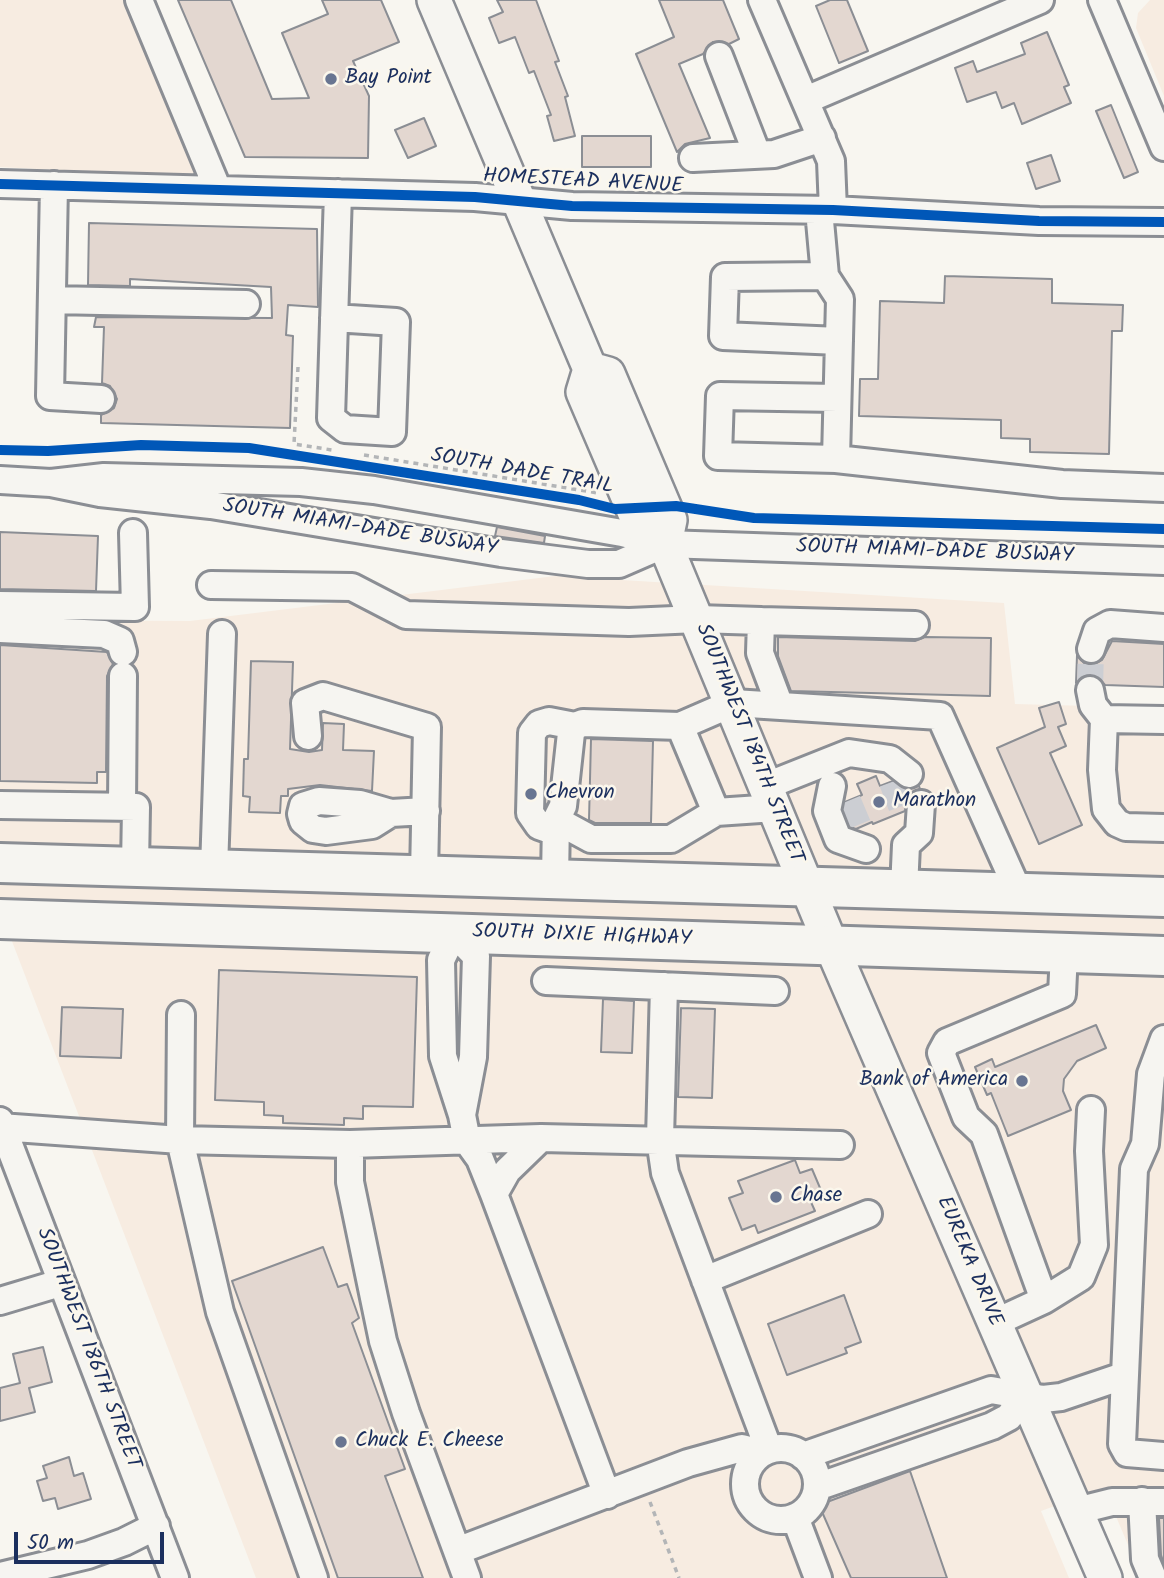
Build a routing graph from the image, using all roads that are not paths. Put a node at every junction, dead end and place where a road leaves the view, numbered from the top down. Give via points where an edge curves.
1 (139, 0) edge
2 (434, 0) edge
3 (762, 0) edge
4 (1040, 0) edge
5 (1102, 0) edge
6 (719, 56) dead end
7 (806, 100) junction
8 (822, 138) junction
9 (1164, 147) edge
10 (757, 154) junction
11 (693, 158) dead end
12 (0, 184) edge
13 (54, 185) junction
14 (218, 190) junction
15 (338, 193) junction
16 (518, 200) junction
17 (826, 210) junction
18 (1164, 222) edge
19 (825, 276) junction
20 (52, 300) junction
21 (246, 304) dead end
22 (334, 318) junction
23 (839, 341) junction
24 (590, 369) junction
25 (837, 398) junction
26 (101, 399) dead end
27 (836, 460) junction
28 (0, 480) edge
29 (51, 483) junction
30 (1164, 488) edge
31 (133, 533) dead end
32 (665, 544) junction
33 (1164, 561) edge
34 (211, 585) dead end
35 (0, 605) edge
36 (697, 619) junction
37 (761, 621) junction
38 (915, 625) dead end
39 (1164, 628) edge
40 (0, 629) edge
41 (222, 634) dead end
42 (1091, 649) tunnel mouth
43 (1090, 690) tunnel mouth
44 (733, 703) junction
45 (780, 706) junction
46 (1104, 719) junction
47 (1164, 720) edge
48 (575, 726) junction
49 (680, 726) junction
50 (307, 736) dead end
51 (897, 772) dead end
52 (834, 784) junction
53 (770, 797) junction
54 (0, 804) edge
55 (122, 807) junction
56 (912, 808) tunnel mouth
57 (426, 811) junction
58 (391, 813) dead end
59 (716, 813) junction
60 (556, 826) junction
61 (1164, 828) edge
62 (913, 839) junction
63 (0, 863) edge
64 (135, 867) junction
65 (214, 869) junction
66 (440, 876) junction
67 (555, 879) junction
68 (806, 886) junction
69 (904, 889) junction
70 (1019, 893) junction
71 (1164, 897) edge
72 (0, 919) edge
73 (454, 933) junction
74 (831, 945) junction
75 (1064, 953) junction
76 (1164, 957) edge
77 (546, 981) dead end
78 (664, 986) junction
79 (775, 991) dead end
80 (181, 1015) dead end
81 (1164, 1039) edge
82 (1091, 1110) dead end
83 (1, 1125) edge
84 (541, 1138) junction
85 (660, 1139) junction
86 (180, 1140) junction
87 (467, 1141) junction
88 (350, 1144) junction
89 (840, 1145) dead end
90 (494, 1194) junction
91 (868, 1214) dead end
92 (705, 1280) junction
93 (60, 1283) junction
94 (1044, 1300) junction
95 (0, 1301) edge
96 (995, 1323) junction
97 (1124, 1376) junction
98 (1025, 1394) junction
99 (765, 1452) junction
100 (803, 1456) junction
101 (1164, 1456) edge
102 (703, 1459) junction
103 (745, 1481) junction
104 (817, 1488) junction
105 (607, 1495) junction
106 (1153, 1501) edge
107 (1076, 1511) junction
108 (795, 1517) junction
109 (156, 1526) junction
110 (457, 1551) junction
111 (0, 1576) edge
112 (175, 1578) edge
113 (314, 1578) edge
114 (467, 1578) edge
115 (818, 1578) edge
116 (1105, 1578) edge
117 (1153, 1578) edge

1 - 14 street
2 - 16 main road, SOUTHWEST 184TH STREET
3 - 7 street
4 - 7 street
5 - 9 street
6 - 10 street
7 - 8 street
8 - 10 street via 803,147
8 - 17 street via 832,166
10 - 11 street
12 - 13 street, HOMESTEAD AVENUE
13 - 14 street, HOMESTEAD AVENUE
13 - 20 street
14 - 15 street, HOMESTEAD AVENUE
15 - 16 street, HOMESTEAD AVENUE
15 - 22 street
16 - 17 street, HOMESTEAD AVENUE via 572,206
16 - 24 main road, SOUTHWEST 184TH STREET
17 - 18 street, HOMESTEAD AVENUE
17 - 19 street
19 - 23 street via 840,299
19 - 23 street via 724,276 723,336
20 - 21 street
20 - 26 street via 50,396
22 - 22 street via 331,418 345,429 392,432 396,322
23 - 25 street
24 - 32 main road, SOUTHWEST 184TH STREET via 583,392 632,508 640,525
24 - 32 main road, SOUTHWEST 184TH STREET via 608,374 644,458 670,520
25 - 27 street
25 - 27 street via 720,396 718,456
27 - 30 street via 1062,484
28 - 29 street, SOUTH MIAMI-DADE BUSWAY
29 - 32 street, SOUTH MIAMI-DADE BUSWAY via 104,477 301,482 374,490
29 - 32 street, SOUTH MIAMI-DADE BUSWAY via 588,564 619,564
31 - 35 street via 135,607
32 - 33 street, SOUTH MIAMI-DADE BUSWAY
32 - 36 main road, SOUTHWEST 184TH STREET
34 - 36 street via 352,587 406,615 629,622
36 - 37 street
36 - 44 main road, SOUTHWEST 184TH STREET
37 - 38 street
37 - 45 street via 760,653
39 - 42 street via 1110,624 1094,635
40 - 55 street via 104,634 120,641
41 - 65 street
43 - 46 street via 1093,705
44 - 45 street
44 - 49 street
44 - 53 main road, SOUTHWEST 184TH STREET
45 - 70 street via 940,716
46 - 47 street
46 - 61 street via 1103,800 1111,817 1126,827
48 - 49 street
48 - 60 street
48 - 60 street via 549,721 532,733 530,814 538,827
49 - 59 street
50 - 57 street via 306,704 323,696 427,727
51 - 52 street via 849,753
52 - 53 street
52 - 62 street via 827,811 838,839
53 - 59 street
53 - 68 main road, SOUTHWEST 184TH STREET
54 - 55 street
55 - 64 street via 135,807
56 - 62 street
57 - 58 street
57 - 66 street
59 - 60 street via 671,839 591,839
60 - 67 street
62 - 69 street
63 - 64 highway
64 - 65 highway
65 - 66 highway
66 - 67 highway
66 - 73 highway
67 - 68 highway
68 - 69 highway
68 - 74 main road, SOUTHWEST 184TH STREET
69 - 70 highway
70 - 71 highway
72 - 73 highway, SOUTH DIXIE HIGHWAY
73 - 74 highway, SOUTH DIXIE HIGHWAY
73 - 87 street via 476,956 473,1057 462,1115
74 - 75 highway, SOUTH DIXIE HIGHWAY
74 - 96 main road, EUREKA DRIVE
75 - 76 highway, SOUTH DIXIE HIGHWAY
75 - 94 street via 1062,994 947,1042 940,1053 966,1117 984,1133
77 - 78 street
78 - 79 street
78 - 85 street
80 - 86 street
81 - 97 street via 1150,1086 1145,1144 1134,1169
82 - 94 street via 1094,1245 1081,1277
83 - 86 street
83 - 93 street, SOUTHWEST 186TH STREET
84 - 85 street
84 - 87 street
84 - 90 street via 507,1171
85 - 89 street
85 - 92 street via 665,1173
86 - 88 street
86 - 113 street via 219,1312
87 - 88 street
87 - 90 street
88 - 110 street via 352,1193 383,1341
90 - 105 street
91 - 92 street
92 - 99 street
93 - 95 street
93 - 109 street, SOUTHWEST 186TH STREET
94 - 96 street
96 - 98 main road, EUREKA DRIVE
97 - 98 street via 1061,1396 1043,1399
97 - 101 street via 1123,1448 1129,1454
98 - 100 street via 991,1390
98 - 104 street via 1009,1417 992,1426
98 - 107 main road, EUREKA DRIVE
99 - 100 street via 787,1448
99 - 102 street via 742,1448
99 - 103 street via 748,1470
100 - 104 street via 814,1470
102 - 103 street
102 - 105 street
103 - 108 street via 749,1501 763,1516
104 - 108 street via 810,1505
105 - 110 street
106 - 107 street via 1112,1502
106 - 117 street via 1145,1559
107 - 116 main road, EUREKA DRIVE
108 - 115 street
109 - 111 street via 88,1555
109 - 112 street, SOUTHWEST 186TH STREET
110 - 114 street

